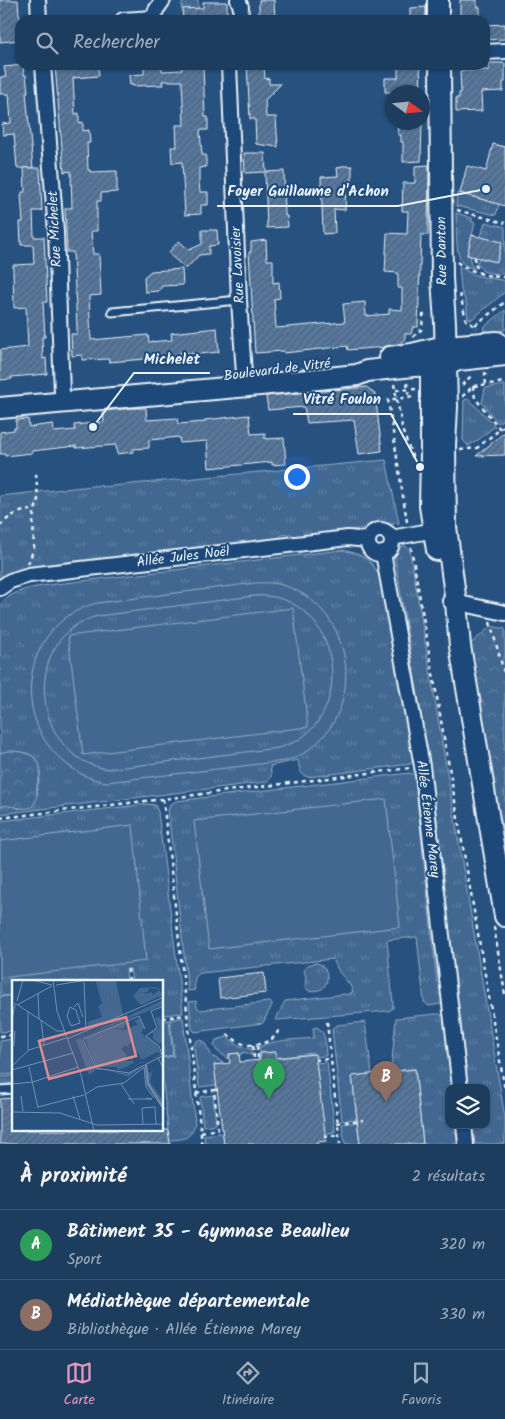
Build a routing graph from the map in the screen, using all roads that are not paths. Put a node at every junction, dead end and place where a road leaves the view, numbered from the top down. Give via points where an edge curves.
1 (38, 0) edge
2 (164, 0) edge
3 (238, 0) edge
4 (438, 0) edge
5 (39, 15) edge
6 (154, 15) edge
7 (240, 15) edge
8 (438, 15) edge
9 (505, 51) edge
10 (490, 52) edge
11 (43, 70) edge
12 (229, 70) edge
13 (440, 70) edge
14 (239, 300) junction
15 (112, 312) dead end
16 (505, 341) edge
17 (478, 354) junction
18 (505, 355) edge
19 (439, 356) junction
20 (244, 374) junction
21 (62, 393) junction
22 (0, 400) edge
23 (0, 408) edge
24 (440, 529) junction
25 (391, 538) junction
26 (368, 540) junction
27 (383, 553) junction
28 (0, 588) edge
29 (452, 601) junction
30 (505, 613) edge
31 (505, 916) edge
32 (460, 1084) edge
33 (464, 1129) edge
34 (466, 1144) edge

1 - 5 street
2 - 6 street
3 - 7 street
4 - 8 main road
9 - 10 street
11 - 21 street, Rue Michelet via 56,232
12 - 14 street, Rue Lavoisier
13 - 19 main road, Rue Danton via 445,323
14 - 15 lane
14 - 20 street, Rue Lavoisier
16 - 17 main road, Boulevard de Vitré
17 - 18 main road, Boulevard de Vitré
17 - 19 main road, Boulevard de Vitré via 458,360
19 - 20 main road, Boulevard de Vitré via 404,355
19 - 23 main road, Boulevard de Vitré via 413,366 357,375
19 - 24 main road via 451,448
19 - 24 main road via 430,506
20 - 21 main road, Boulevard de Vitré
21 - 22 main road, Boulevard de Vitré
24 - 25 street
24 - 29 main road
25 - 26 street via 379,530
25 - 27 street via 389,549
26 - 27 street via 369,548
26 - 28 street, Allée Jules Noël via 348,538 29,575
27 - 32 street, Allée Étienne Marey via 422,766
29 - 30 street
29 - 31 main road via 453,629 460,646
33 - 34 street

